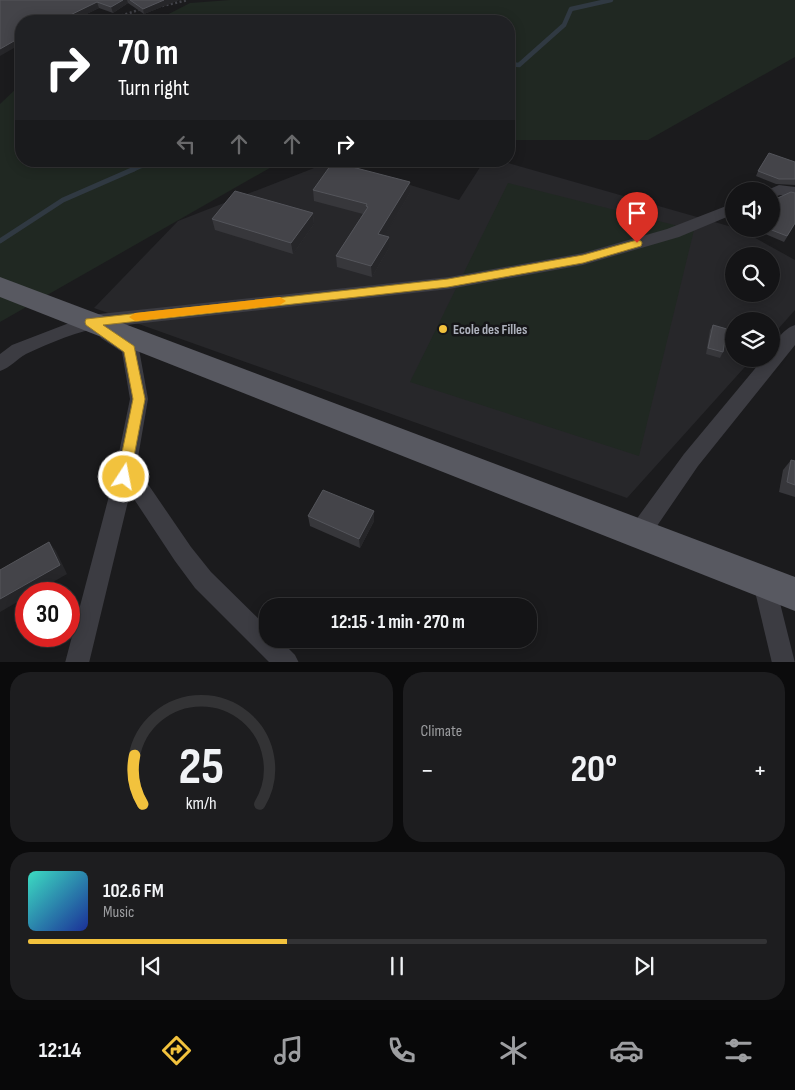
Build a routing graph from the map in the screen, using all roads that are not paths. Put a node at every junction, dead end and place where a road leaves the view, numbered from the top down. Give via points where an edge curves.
1 (780, 190) edge
2 (795, 192) edge
3 (725, 212) edge
4 (0, 287) edge
5 (90, 322) junction
6 (795, 332) edge
7 (0, 364) edge
8 (127, 462) junction
9 (638, 535) junction
10 (764, 583) junction
11 (795, 594) edge
12 (77, 662) edge
13 (287, 662) edge
14 (784, 662) edge

1 - 2 street
3 - 5 street via 673,233 583,259 448,283
4 - 5 main road
5 - 7 street via 18,350
5 - 8 street via 130,349 139,399
5 - 9 main road
6 - 9 street via 690,460
8 - 12 street
8 - 13 street via 132,478 203,580
9 - 10 main road
10 - 11 main road
10 - 14 street

